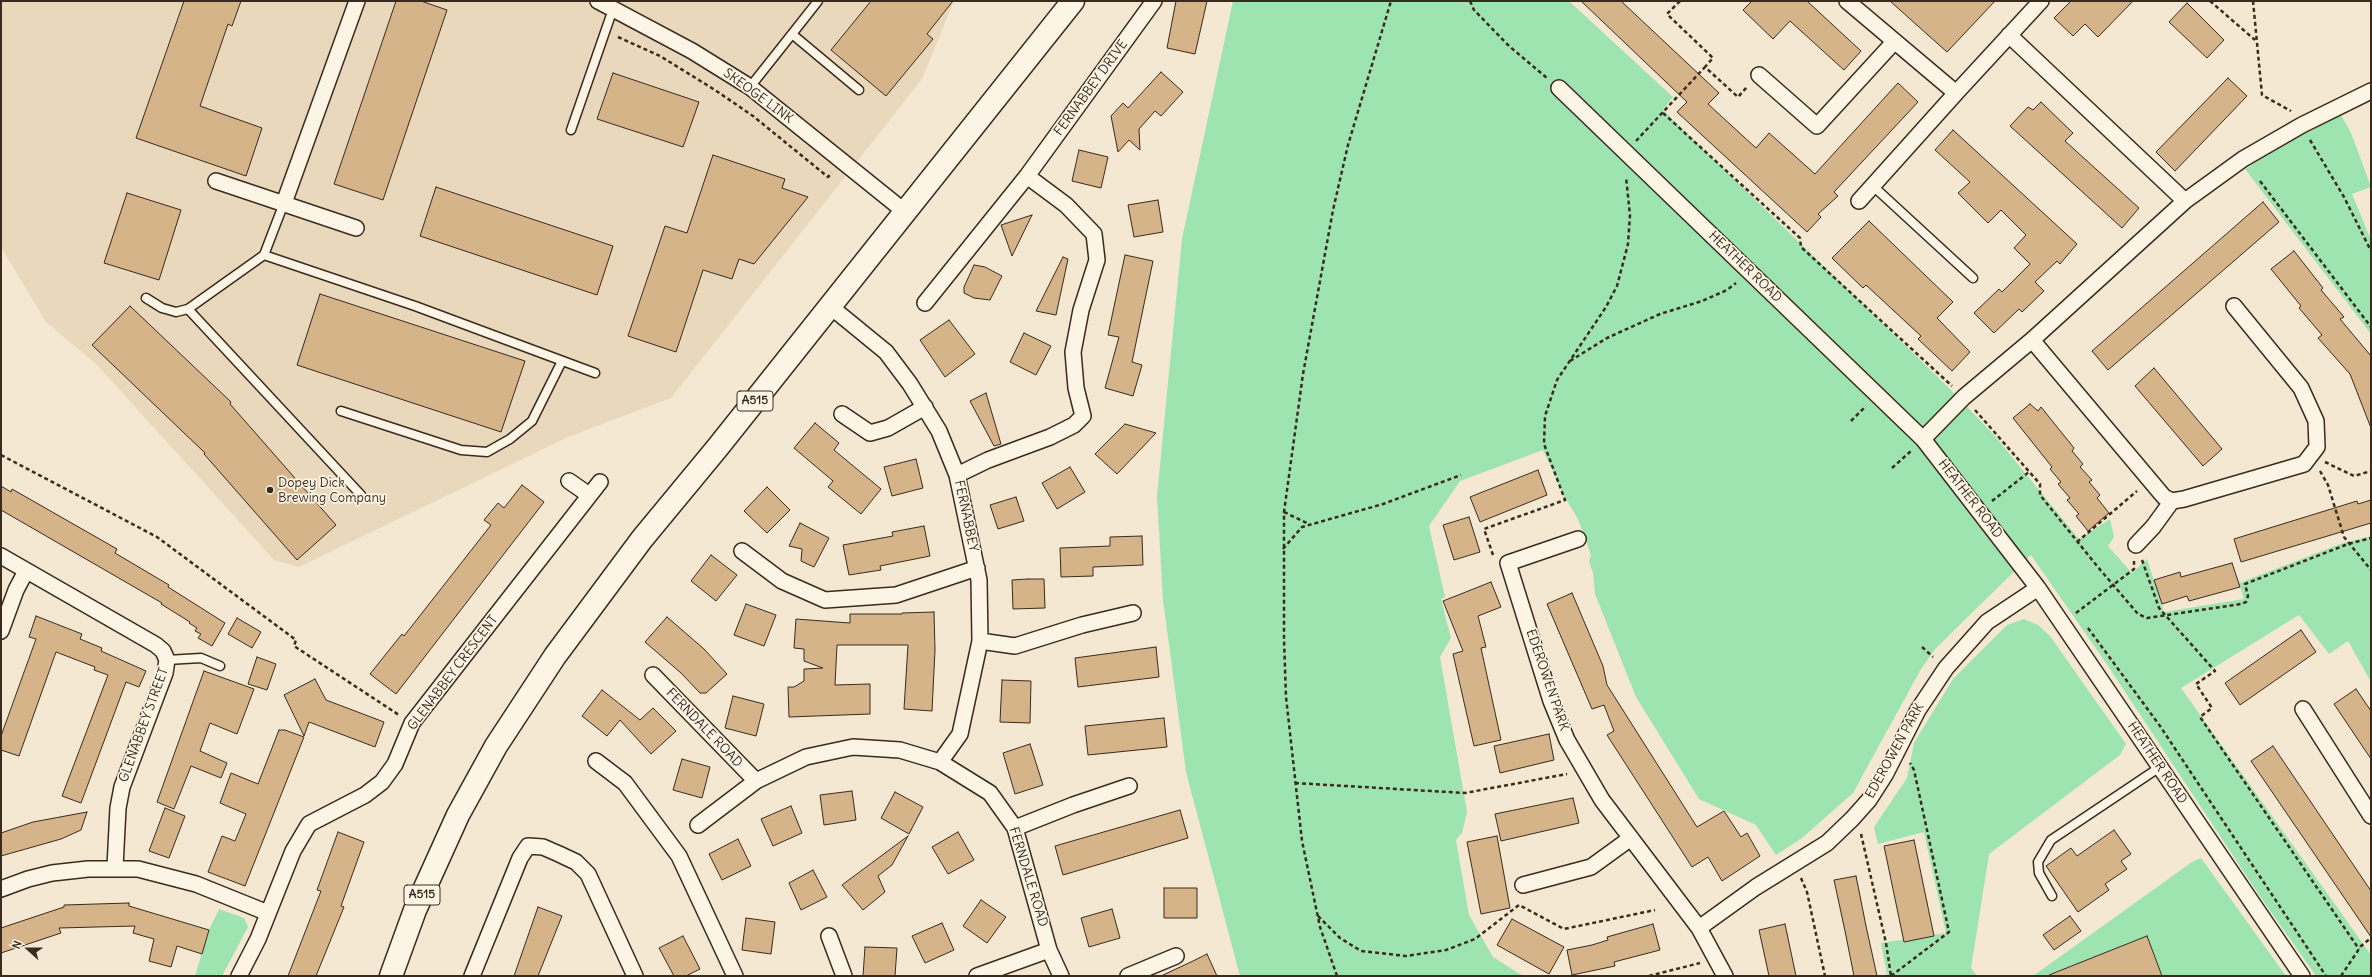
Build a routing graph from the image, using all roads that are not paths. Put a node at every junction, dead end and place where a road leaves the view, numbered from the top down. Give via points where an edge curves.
1 (357, 1) edge
2 (598, 1) edge
3 (818, 1) edge
4 (1073, 1) edge
5 (1154, 1) edge
6 (1847, 1) edge
7 (2041, 1) edge
8 (613, 9) junction
9 (792, 34) junction
10 (2009, 34) junction
11 (1894, 42) junction
12 (1758, 75) road end
13 (750, 87) junction
14 (1559, 88) road end
15 (859, 90) dead end
16 (2371, 91) edge
17 (1956, 93) junction
18 (571, 130) dead end
19 (1027, 176) junction
20 (216, 181) dead end
21 (1873, 186) junction
22 (1859, 201) dead end
23 (2185, 201) junction
24 (284, 203) junction
25 (904, 211) junction
26 (356, 228) dead end
27 (264, 255) junction
28 (1973, 278) dead end
29 (146, 298) dead end
30 (925, 302) dead end
31 (2234, 306) dead end
32 (831, 307) junction
33 (188, 309) junction
34 (2032, 340) junction
35 (562, 361) junction
36 (595, 373) dead end
37 (925, 407) junction
38 (341, 411) dead end
39 (842, 414) dead end
40 (1923, 439) junction
41 (957, 475) junction
42 (569, 481) dead end
43 (600, 482) dead end
44 (361, 495) dead end
45 (589, 496) junction
46 (2172, 500) junction
47 (1578, 539) dead end
48 (2136, 545) road end
49 (742, 551) dead end
50 (1, 556) edge
51 (976, 568) junction
52 (26, 571) junction
53 (2038, 588) junction
54 (1133, 613) dead end
55 (1, 632) edge
56 (980, 641) junction
57 (167, 660) junction
58 (220, 666) dead end
59 (653, 675) dead end
60 (2303, 709) dead end
61 (596, 761) dead end
62 (940, 762) junction
63 (2160, 767) junction
64 (756, 781) junction
65 (1129, 786) dead end
66 (2371, 816) edge
67 (698, 825) dead end
68 (1016, 828) junction
69 (1631, 838) junction
70 (116, 867) junction
71 (1523, 886) dead end
72 (1, 889) edge
73 (2052, 896) dead end
74 (268, 913) junction
75 (1700, 928) junction
76 (829, 936) dead end
77 (1049, 950) junction
78 (1176, 956) dead end
79 (240, 976) edge
80 (391, 976) edge
81 (472, 976) edge
82 (635, 976) edge
83 (735, 976) edge
84 (844, 976) edge
85 (978, 976) edge
86 (1061, 976) edge
87 (1128, 976) edge
88 (1725, 976) edge
89 (2302, 976) edge

1 - 24 street
2 - 8 street, SKEOGE LINK
3 - 9 lane
4 - 25 highway, A515
5 - 19 street, FERNABBEY DRIVE
6 - 11 street
7 - 10 street
8 - 13 street, SKEOGE LINK via 692,51
8 - 18 lane
9 - 13 lane
9 - 15 lane
10 - 17 street
10 - 23 street
11 - 12 street via 1817,126
11 - 17 street
13 - 25 street, SKEOGE LINK
14 - 40 street, HEATHER ROAD
16 - 23 street via 2302,125 2243,159
17 - 21 street
19 - 30 street, FERNABBEY DRIVE
19 - 41 street via 1066,205 1094,234 1097,260 1081,310 1073,352 1076,388 1083,416 1074,425 1050,437 988,460
20 - 24 street
21 - 22 street
21 - 28 lane
23 - 34 street
24 - 26 street
24 - 27 lane
25 - 32 highway, A515
27 - 33 lane
27 - 35 lane via 415,306
29 - 33 lane via 162,308 176,312
31 - 46 street via 2301,388 2316,422 2317,447 2304,464 2206,494
32 - 37 street, FERNABBEY via 886,352
32 - 80 highway, A515 via 642,539 555,656 496,746 458,816 415,910
33 - 44 lane
34 - 40 street via 1964,397
34 - 46 street via 2164,497
35 - 36 lane
35 - 38 lane via 532,420 510,439 487,452 461,450
37 - 39 street via 888,428 870,433
37 - 41 street, FERNABBEY via 939,431
40 - 53 street, HEATHER ROAD
41 - 51 street, FERNABBEY
42 - 45 street
43 - 45 street, GLENABBEY CRESCENT
45 - 74 street, GLENABBEY CRESCENT via 412,723 395,764 382,782 365,795 309,824 293,851
46 - 48 street via 2153,527
47 - 69 street, EDEROWEN PARK via 1508,563 1551,701 1567,740 1602,800
49 - 51 street via 782,581 825,600 896,595
50 - 52 street, GLENABBEY STREET
51 - 56 street, FERNABBEY via 979,580
52 - 55 street via 16,590
52 - 57 street, GLENABBEY STREET via 156,645 163,651
53 - 63 street, HEATHER ROAD
53 - 75 street, EDEROWEN PARK via 1987,622 1946,668 1918,710 1902,744 1869,800 1852,819 1827,843 1756,887
54 - 56 street via 1082,625 1015,646
56 - 62 street, FERNABBEY via 960,734
57 - 58 lane via 201,658
57 - 70 street, GLENABBEY STREET via 165,673 122,788 118,808
59 - 64 street, FERNDALE ROAD
60 - 66 street
61 - 83 street via 625,783 679,856
62 - 64 street, FERNDALE ROAD via 900,750 853,747 806,757
62 - 68 street, FERNDALE ROAD via 990,793
63 - 73 lane via 2051,840 2038,862 2039,873
63 - 89 street, HEATHER ROAD
64 - 67 street, FERNDALE ROAD
65 - 68 street
68 - 77 street, FERNDALE ROAD
69 - 71 street via 1591,867
69 - 75 street, EDEROWEN PARK
70 - 72 street via 52,873 28,878
70 - 74 street via 164,874
74 - 79 street, GLENABBEY CRESCENT
75 - 88 street, EDEROWEN PARK
76 - 84 street
77 - 85 street
77 - 86 street, FERNDALE ROAD
78 - 87 street
81 - 82 street via 520,858 528,846 543,847 559,854 576,862 588,874

